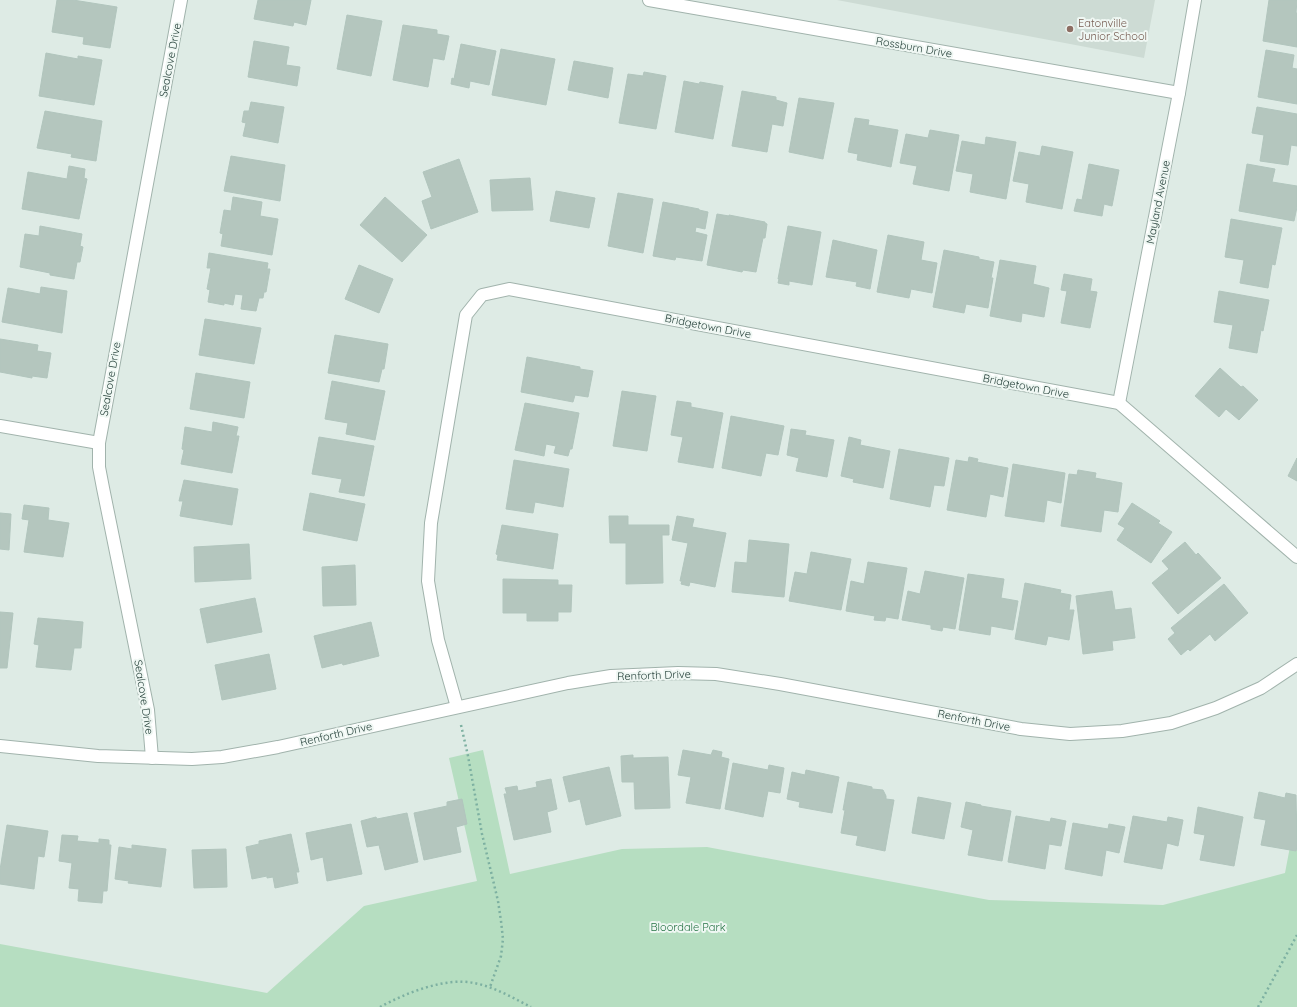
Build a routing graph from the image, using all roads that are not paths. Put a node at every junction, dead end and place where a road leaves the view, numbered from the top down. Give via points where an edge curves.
1 (181, 0) edge
2 (649, 0) edge
3 (1195, 0) edge
4 (1179, 93) junction
5 (1119, 403) junction
6 (0, 426) edge
7 (99, 443) junction
8 (1297, 557) edge
9 (1297, 664) edge
10 (457, 707) junction
11 (0, 746) edge
12 (152, 758) junction

1 - 7 street, Sealcove Drive
2 - 4 street, Rossburn Drive
3 - 4 street, Mayland Avenue
4 - 5 street, Mayland Avenue
5 - 8 street
5 - 10 street, Bridgetown Drive via 508,289 482,295 466,315 431,523 428,581 438,640
6 - 7 street
7 - 12 street, Sealcove Drive via 99,467 148,710
9 - 10 street, Renforth Drive via 1261,688 1216,708 1171,723 1122,731 1070,734 1021,729 716,674 611,676
10 - 12 street, Renforth Drive via 222,758
11 - 12 street, Renforth Drive via 98,756

